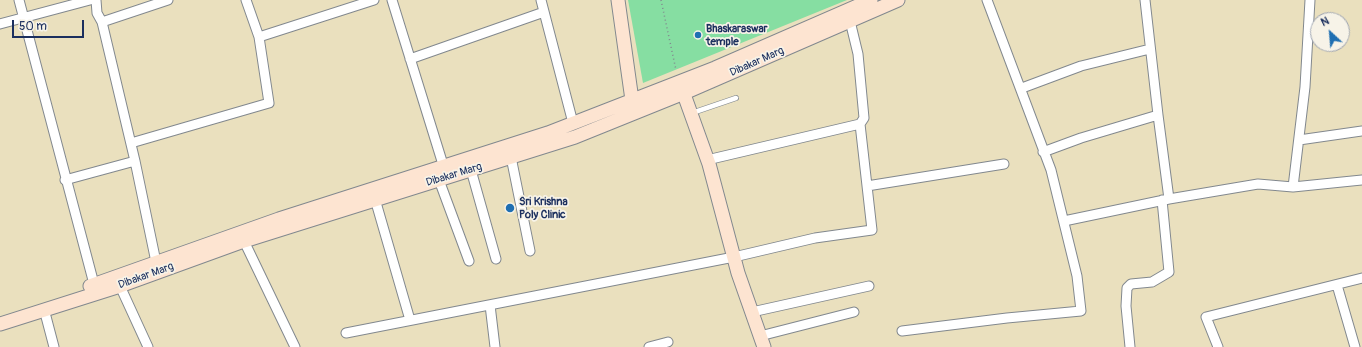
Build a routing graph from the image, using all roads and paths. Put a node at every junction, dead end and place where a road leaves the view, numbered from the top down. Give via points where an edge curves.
1 (18, 0) edge
2 (90, 0) edge
3 (96, 0) edge
4 (168, 0) edge
5 (246, 0) edge
6 (374, 0) edge
7 (392, 0) edge
8 (541, 0) edge
9 (618, 0) edge
10 (661, 0) edge
11 (871, 0) edge
12 (898, 0) edge
13 (987, 0) edge
14 (1145, 0) edge
15 (1310, 0) edge
16 (157, 2) edge
17 (544, 12) junction
18 (23, 17) junction
19 (850, 21) junction
20 (102, 22) junction
21 (0, 24) edge
22 (259, 37) junction
23 (1150, 49) junction
24 (410, 59) junction
25 (682, 88) junction
26 (1022, 88) junction
27 (736, 98) dead end
28 (632, 100) junction
29 (691, 113) junction
30 (1158, 115) junction
31 (573, 123) junction
32 (860, 124) junction
33 (1362, 131) edge
34 (1298, 140) junction
35 (131, 143) junction
36 (1043, 152) junction
37 (511, 157) junction
38 (707, 160) junction
39 (136, 161) junction
40 (1004, 164) dead end
41 (471, 170) junction
42 (443, 174) junction
43 (65, 180) junction
44 (1362, 180) edge
45 (867, 186) junction
46 (1293, 187) junction
47 (375, 199) junction
48 (1166, 199) junction
49 (1064, 221) junction
50 (244, 241) junction
51 (530, 251) dead end
52 (734, 257) junction
53 (496, 259) dead end
54 (469, 261) dead end
55 (156, 262) junction
56 (1362, 278) edge
57 (106, 285) junction
58 (1337, 285) junction
59 (869, 286) dead end
60 (490, 305) junction
61 (44, 309) junction
62 (752, 312) junction
63 (854, 312) dead end
64 (0, 315) edge
65 (410, 320) junction
66 (0, 324) edge
67 (902, 331) dead end
68 (346, 333) dead end
69 (668, 342) dead end
70 (762, 342) edge
71 (54, 347) edge
72 (148, 347) edge
73 (295, 347) edge
74 (495, 347) edge
75 (649, 347) edge
76 (1130, 347) edge
77 (1218, 347) edge
78 (1355, 347) edge

1 - 18 street
2 - 18 street
3 - 20 street via 97,13
4 - 16 street
5 - 22 street
6 - 22 street
7 - 24 street
8 - 17 street
9 - 28 main road
10 - 25 path
11 - 25 main road, Dibakar Marg
12 - 19 main road, Dibakar Marg
13 - 26 street
14 - 23 street
15 - 34 street via 1305,87
16 - 20 street
17 - 24 street
17 - 31 street
18 - 21 street
18 - 43 street
19 - 25 main road, Dibakar Marg
19 - 32 street via 858,54 864,118
20 - 35 street
22 - 35 street via 268,102
23 - 26 street via 1081,66
23 - 30 street
24 - 42 street
25 - 28 main road, Dibakar Marg
25 - 29 main road
25 - 37 main road, Dibakar Marg via 576,137
26 - 36 street
27 - 29 lane
28 - 31 main road, Dibakar Marg
29 - 38 main road
30 - 36 street
30 - 48 street
31 - 42 main road, Dibakar Marg
32 - 38 street
32 - 45 street
33 - 34 street
34 - 46 street
35 - 39 street
36 - 49 street via 1051,170
37 - 41 main road, Dibakar Marg
37 - 51 street
38 - 52 main road
39 - 43 street
39 - 55 street
40 - 45 street
41 - 42 main road, Dibakar Marg
41 - 53 street
42 - 47 main road, Dibakar Marg
42 - 54 street
42 - 55 main road, Dibakar Marg via 279,219
43 - 57 street
44 - 46 street
45 - 52 street via 872,230 815,238
46 - 48 street via 1258,184
47 - 50 main road, Dibakar Marg
47 - 65 street
48 - 49 street
48 - 76 street via 1169,272 1152,282 1131,284 1127,288
49 - 67 street via 1077,276 1081,311
50 - 57 main road, Dibakar Marg
50 - 73 street
52 - 60 street
52 - 62 main road
55 - 57 main road, Dibakar Marg
56 - 58 street
57 - 61 main road, Dibakar Marg
57 - 64 main road, Dibakar Marg
57 - 72 street
58 - 77 street via 1206,317
58 - 78 street
59 - 62 street
60 - 65 street
60 - 74 street
61 - 66 main road, Dibakar Marg
61 - 71 street
62 - 70 main road
63 - 70 street
65 - 68 street
69 - 75 street

